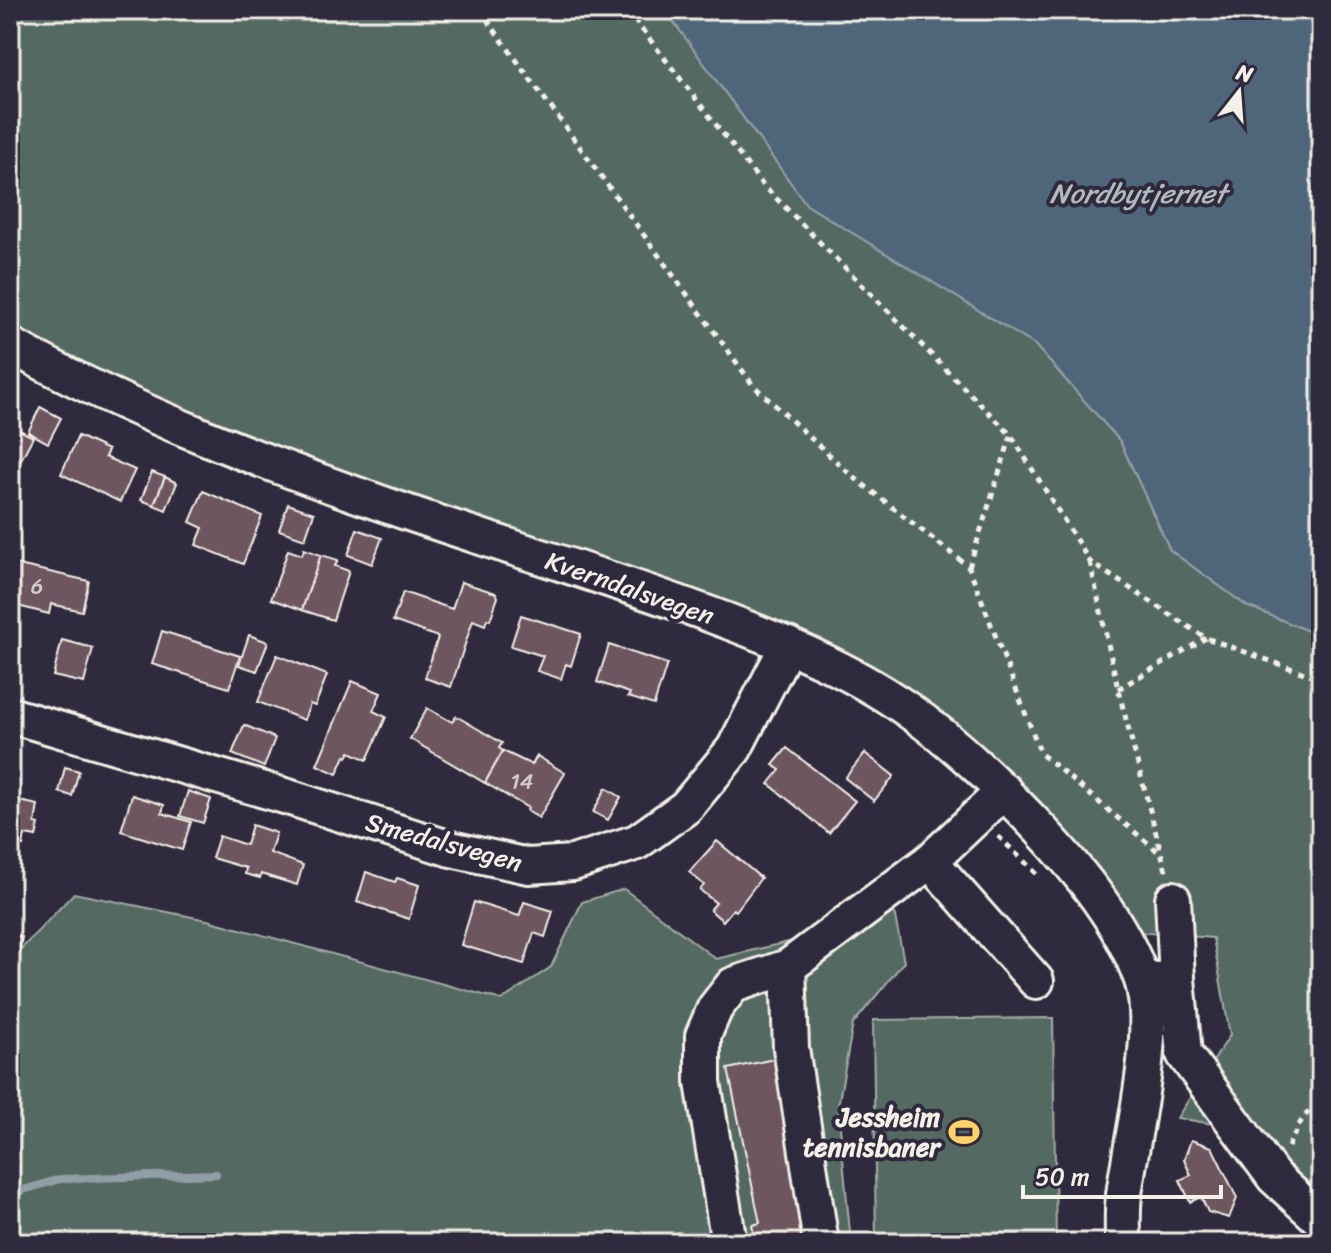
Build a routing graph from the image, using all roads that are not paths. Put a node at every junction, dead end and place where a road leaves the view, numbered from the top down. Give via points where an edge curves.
1 (10, 345) edge
2 (788, 645) junction
3 (10, 715) edge
4 (1004, 791) junction
5 (930, 861) junction
6 (1173, 899) road end
7 (788, 967) junction
8 (1177, 979) junction
9 (1036, 981) dead end
10 (1142, 981) junction
11 (1321, 1220) edge
12 (729, 1243) edge
13 (821, 1243) edge
14 (1123, 1243) edge

1 - 2 street, Kverndalsvegen via 187,431
2 - 3 street, Smedalsvegen via 734,749 686,807 637,842 573,863 528,866 451,849
2 - 4 street, Kverndalsvegen via 906,708
4 - 5 street
4 - 10 street, Kverndalsvegen via 1079,874 1112,920
5 - 7 street
5 - 9 street
6 - 8 street
7 - 12 street via 733,985 703,1036 703,1082
7 - 13 street via 791,1048
8 - 10 street
8 - 11 street via 1184,1054 1274,1177
10 - 14 street, Kverndalsvegen via 1145,1058 1123,1200

